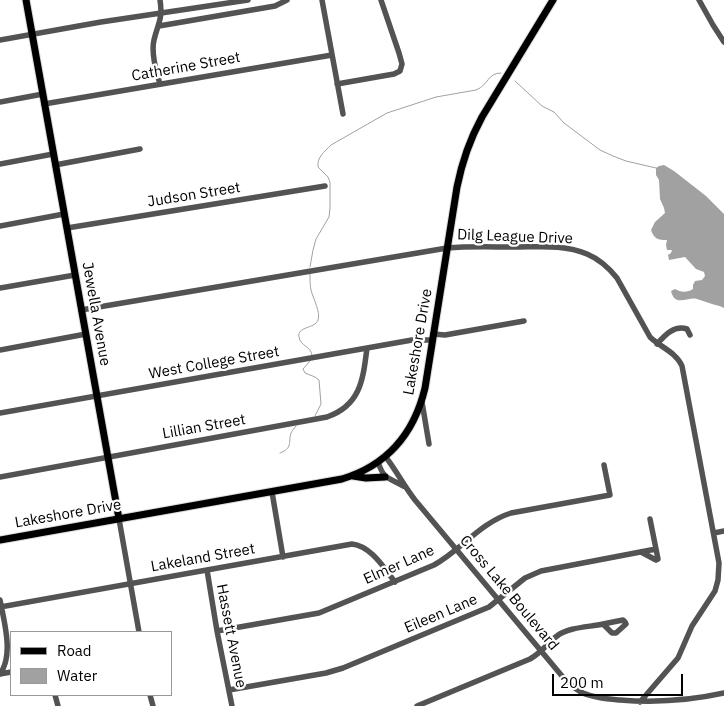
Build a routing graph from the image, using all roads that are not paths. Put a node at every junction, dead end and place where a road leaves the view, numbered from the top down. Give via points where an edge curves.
1 (26, 0) edge
2 (160, 0) edge
3 (248, 0) edge
4 (287, 0) edge
5 (322, 0) edge
6 (381, 0) edge
7 (553, 0) edge
8 (699, 0) edge
9 (161, 13) junction
10 (159, 26) junction
11 (32, 34) junction
12 (0, 40) edge
13 (724, 42) edge
14 (332, 55) junction
15 (160, 84) junction
16 (337, 84) junction
17 (43, 94) junction
18 (0, 102) edge
19 (44, 104) junction
20 (343, 114) dead end
21 (140, 149) dead end
22 (53, 154) junction
23 (0, 164) edge
24 (55, 165) junction
25 (325, 186) dead end
26 (64, 214) junction
27 (0, 226) edge
28 (67, 228) junction
29 (447, 248) junction
30 (75, 274) junction
31 (0, 288) edge
32 (82, 310) junction
33 (524, 321) dead end
34 (86, 334) junction
35 (690, 334) dead end
36 (433, 337) junction
37 (657, 344) junction
38 (367, 348) junction
39 (0, 350) edge
40 (97, 396) junction
41 (422, 402) junction
42 (0, 413) edge
43 (413, 423) junction
44 (426, 427) junction
45 (429, 444) dead end
46 (385, 456) junction
47 (108, 458) junction
48 (378, 462) junction
49 (604, 465) dead end
50 (396, 470) junction
51 (352, 476) junction
52 (0, 478) edge
53 (388, 478) junction
54 (405, 487) junction
55 (272, 492) junction
56 (119, 519) junction
57 (650, 519) dead end
58 (724, 531) edge
59 (714, 533) junction
60 (0, 540) edge
61 (457, 549) junction
62 (656, 549) junction
63 (641, 552) junction
64 (283, 557) junction
65 (207, 570) junction
66 (395, 582) junction
67 (130, 584) junction
68 (499, 600) junction
69 (0, 604) edge
70 (603, 624) dead end
71 (139, 631) edge
72 (217, 632) junction
73 (542, 652) junction
74 (0, 674) edge
75 (229, 690) junction
76 (724, 693) edge
77 (640, 702) junction
78 (232, 706) edge
79 (417, 706) edge

1 - 11 main road, Jewella Avenue
2 - 9 street
3 - 9 street
4 - 10 street via 275,6
5 - 14 street
6 - 16 street via 402,64 400,71
7 - 29 main road, Lakeshore Drive via 474,134 461,168
8 - 13 street
9 - 10 street
9 - 11 street
10 - 15 street via 153,47
11 - 12 street
11 - 17 main road, Jewella Avenue
14 - 15 street, Catherine Street
14 - 16 street
15 - 19 street, Catherine Street
16 - 20 street
17 - 18 street
17 - 19 main road, Jewella Avenue
19 - 22 main road, Jewella Avenue
21 - 24 street
22 - 23 street
22 - 24 main road, Jewella Avenue
24 - 26 main road, Jewella Avenue
25 - 28 street, Judson Street
26 - 27 street
26 - 28 main road, Jewella Avenue
28 - 30 main road, Jewella Avenue
29 - 32 street, Dilg League Drive
29 - 36 main road, Lakeshore Drive
29 - 37 street, Dilg League Drive via 558,248 587,254 617,278 646,332
30 - 31 street
30 - 32 main road, Jewella Avenue
32 - 34 main road, Jewella Avenue
33 - 36 street, West College Street
34 - 39 street
34 - 40 main road, Jewella Avenue
35 - 37 street via 687,329 676,328
36 - 38 street, West College Street
36 - 41 main road, Lakeshore Drive
37 - 59 street, Dilg League Drive via 676,356 682,366
38 - 40 street, West College Street
38 - 47 street, Lillian Street via 359,391 349,405 334,414
40 - 42 street, West College Street
40 - 47 main road, Jewella Avenue
41 - 43 main road, Lakeshore Drive
41 - 44 street
43 - 44 street
43 - 46 main road, Lakeshore Drive
44 - 45 street
46 - 48 main road, Lakeshore Drive
46 - 50 street, Cross Lake Boulevard
47 - 52 street, Lillian Street
47 - 56 main road, Jewella Avenue
48 - 51 main road, Lakeshore Drive
48 - 53 street
49 - 61 street, Elmer Lane via 610,495 505,515
50 - 53 street via 390,468 386,472
50 - 54 street, Cross Lake Boulevard
51 - 53 main road
51 - 55 main road, Lakeshore Drive
53 - 54 street, Cross Lake Boulevard
54 - 61 street, Cross Lake Boulevard
55 - 56 main road, Lakeshore Drive
55 - 64 street
56 - 60 main road, Lakeshore Drive
56 - 67 street, Jewella Avenue
57 - 62 street
58 - 59 street
59 - 77 street, Dilg League Drive via 719,569 715,591 692,626 678,658
61 - 66 street, Elmer Lane via 434,565
61 - 68 street, Cross Lake Boulevard
62 - 63 street, Eileen Lane
62 - 63 street via 656,560
63 - 68 street, Eileen Lane via 535,573
64 - 65 street, Lakeland Street
64 - 66 street, Lakeland Street via 356,544 371,553
65 - 67 street, Lakeland Street
65 - 72 street, Hassett Avenue
66 - 72 street, Elmer Lane via 319,612
67 - 69 street, Lakeland Street
67 - 71 street, Jewella Avenue
68 - 73 street, Cross Lake Boulevard
68 - 75 street, Eileen Lane via 490,607 343,668
69 - 74 street via 8,649 5,667
70 - 73 street via 562,633
72 - 75 street, Hassett Avenue
73 - 77 street, Cross Lake Boulevard via 567,682 580,691 594,697
73 - 79 street
75 - 78 street, Hassett Avenue
76 - 77 street, Cross Lake Boulevard via 671,702

